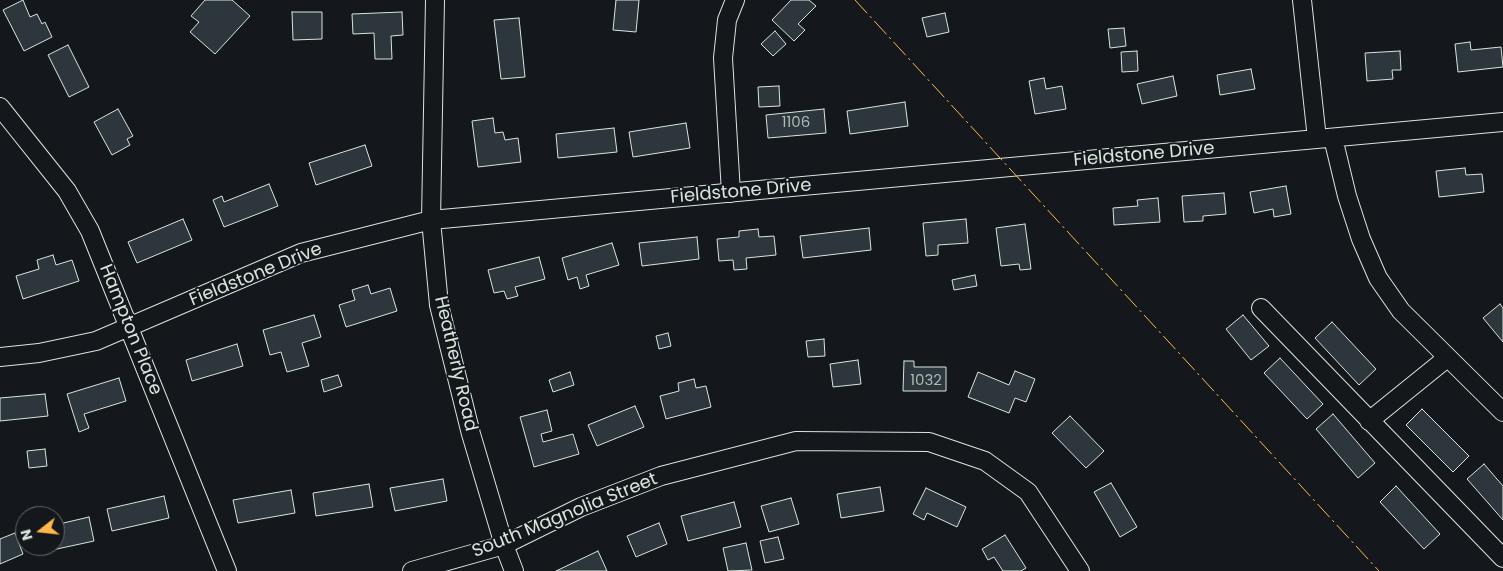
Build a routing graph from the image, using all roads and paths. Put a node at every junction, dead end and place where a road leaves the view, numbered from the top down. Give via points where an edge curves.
1 (435, 0) edge
2 (735, 0) edge
3 (1302, 0) edge
4 (0, 107) edge
5 (1503, 122) edge
6 (1325, 138) junction
7 (731, 193) junction
8 (431, 220) junction
9 (1261, 308) dead end
10 (129, 328) junction
11 (0, 358) edge
12 (1447, 358) junction
13 (1503, 412) edge
14 (1369, 421) junction
15 (504, 545) junction
16 (1503, 558) edge
17 (227, 571) edge
18 (412, 571) edge
19 (514, 571) edge
20 (1080, 571) edge

1 - 8 street, Heatherly Road
2 - 7 street via 727,20 723,58
3 - 6 street
4 - 10 street, Hampton Place via 67,191 90,231
5 - 6 street, Fieldstone Drive
6 - 7 street, Fieldstone Drive
6 - 12 street via 1378,278 1401,311
7 - 8 street, Fieldstone Drive
8 - 10 street, Fieldstone Drive via 301,253
8 - 15 street, Heatherly Road via 438,305
9 - 14 street
10 - 11 street, Fieldstone Drive via 67,348
10 - 17 street, Hampton Place
12 - 13 street
12 - 14 street
14 - 16 street
15 - 18 street, South Magnolia Street
15 - 19 street, Heatherly Road
15 - 20 street, South Magnolia Street via 581,507 661,476 757,450 796,441 929,442 985,461 1028,492

